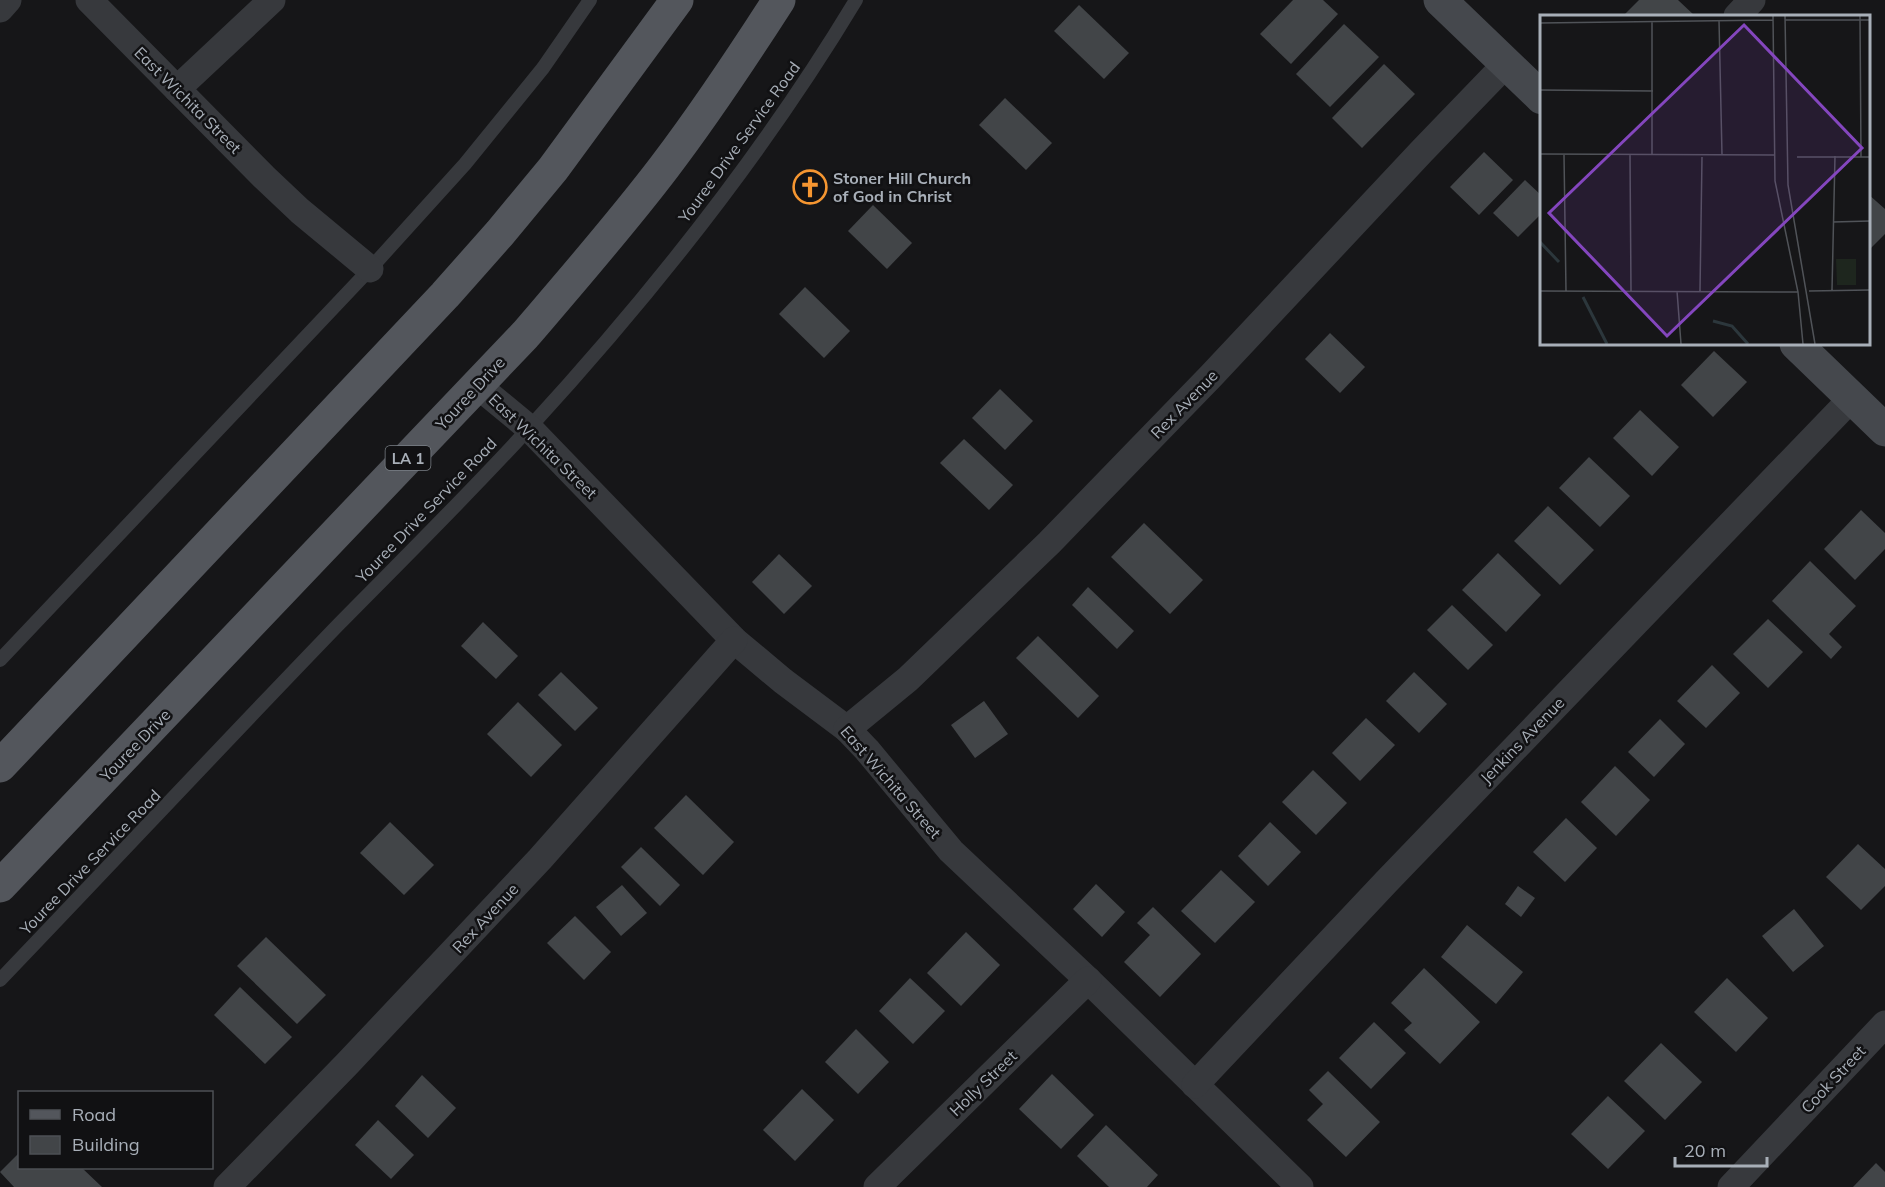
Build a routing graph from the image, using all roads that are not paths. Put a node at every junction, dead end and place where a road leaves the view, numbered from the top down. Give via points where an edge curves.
1 (9, 0) edge
2 (89, 0) edge
3 (272, 0) edge
4 (590, 0) edge
5 (677, 0) edge
6 (779, 0) edge
7 (856, 0) edge
8 (1440, 0) edge
9 (1752, 0) edge
10 (0, 9) edge
11 (1738, 15) edge
12 (1506, 64) junction
13 (177, 89) junction
14 (1540, 96) edge
15 (370, 269) junction
16 (1797, 345) edge
17 (477, 385) junction
18 (1852, 398) junction
19 (529, 428) junction
20 (1885, 430) edge
21 (734, 640) junction
22 (0, 660) edge
23 (847, 729) junction
24 (0, 766) edge
25 (0, 886) edge
26 (0, 980) edge
27 (1088, 980) junction
28 (1885, 1024) edge
29 (1195, 1085) junction
30 (227, 1187) edge
31 (877, 1187) edge
32 (1300, 1187) edge
33 (1731, 1187) edge

1 - 10 street
2 - 13 street, East Wichita Street
3 - 13 street
4 - 15 lane via 543,68 465,164
5 - 24 main road via 553,169 492,242
6 - 17 main road, Youree Drive / LA 1 via 666,166 597,252
7 - 19 lane, Youree Drive Service Road via 734,181 588,362
8 - 12 street
9 - 11 street
12 - 14 street
12 - 23 street, Rex Avenue via 1049,543 908,679
13 - 15 street, East Wichita Street via 279,191
15 - 22 lane
16 - 18 street
17 - 19 street, East Wichita Street
17 - 25 main road, Youree Drive / LA 1
18 - 20 street
18 - 29 street, Jenkins Avenue
19 - 21 street, East Wichita Street
19 - 26 lane, Youree Drive Service Road
21 - 23 street, East Wichita Street
21 - 30 street, Rex Avenue via 540,859
23 - 27 street, East Wichita Street via 951,851
27 - 29 street, East Wichita Street
27 - 31 street, Holly Street
28 - 33 street, Cook Street
29 - 32 street, East Wichita Street

